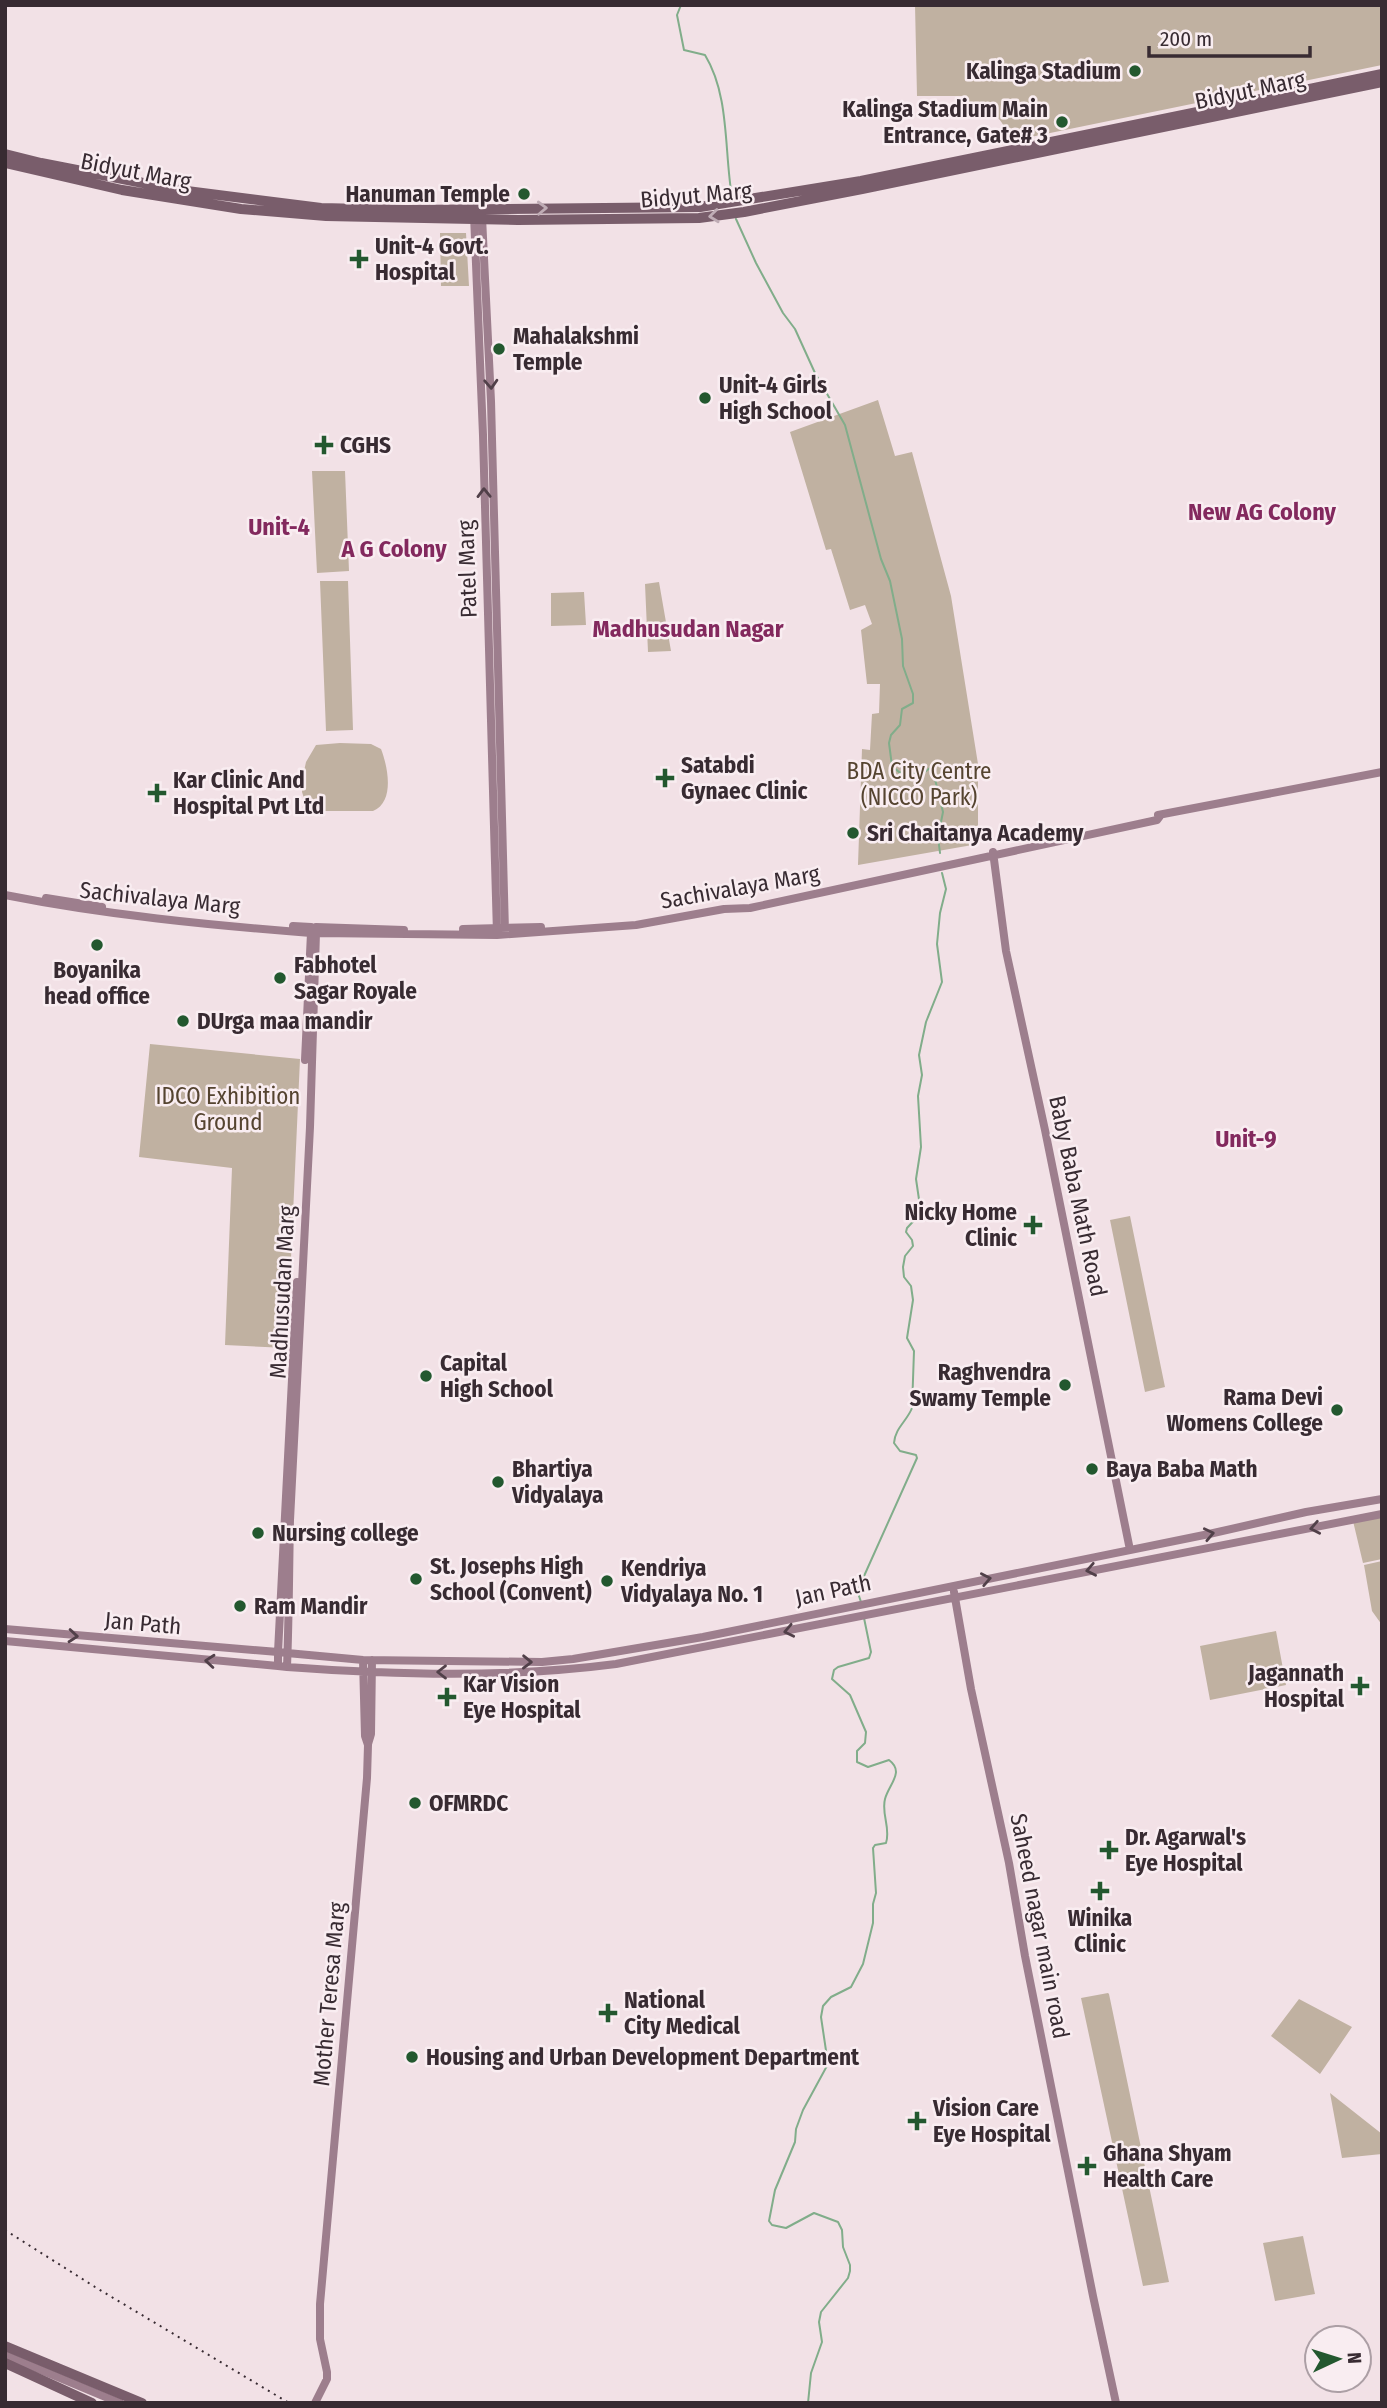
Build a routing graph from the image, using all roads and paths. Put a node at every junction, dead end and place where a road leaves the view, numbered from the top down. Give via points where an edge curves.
1 (1382, 74) edge
2 (1382, 82) edge
3 (5, 154) edge
4 (5, 163) edge
5 (123, 185) junction
6 (478, 214) junction
7 (1382, 772) edge
8 (993, 852) junction
9 (5, 892) edge
10 (313, 930) junction
11 (501, 931) junction
12 (1382, 1499) edge
13 (1382, 1514) edge
14 (1130, 1550) junction
15 (953, 1585) junction
16 (955, 1597) junction
17 (5, 1629) edge
18 (5, 1641) edge
19 (283, 1653) junction
20 (367, 1660) junction
21 (282, 1667) junction
22 (368, 1673) junction
23 (5, 2346) edge
24 (5, 2355) edge
25 (5, 2363) edge
26 (92, 2403) edge
27 (120, 2403) edge
28 (142, 2403) edge
29 (315, 2403) edge
30 (1116, 2403) edge

6 -> 1 main road, Bidyut Marg via 700,208 749,201
2 -> 6 main road, Bidyut Marg via 744,212 666,219 518,220
3 - 5 main road, Bidyut Marg
4 - 5 main road, Bidyut Marg
5 - 6 main road, Bidyut Marg via 321,208
6 - 11 main road, Patel Marg via 491,401
7 - 8 main road, Sachivalaya Marg via 1156,814
8 - 11 main road, Sachivalaya Marg via 669,916
8 - 14 main road, Baby Baba Math Road via 1009,962
9 - 10 main road, Sachivalaya Marg
10 - 11 main road, Sachivalaya Marg
10 - 19 main road, Madhusudan Marg via 310,1127
14 -> 12 main road, Jan Path
13 -> 16 main road, Jan Path
15 -> 14 main road, Jan Path
15 - 16 main road, Saheed nagar main road
20 -> 15 main road, Jan Path via 573,1659
16 -> 22 main road, Jan Path via 616,1664 569,1670
16 - 30 main road, Saheed nagar main road
17 -> 19 main road, Jan Path
21 -> 18 main road, Jan Path
19 - 20 main road, Jan Path
19 - 21 main road, Madhusudan Marg
20 - 22 main road, Mother Teresa Marg
21 - 22 main road, Jan Path
22 - 29 main road, Mother Teresa Marg via 371,1734 324,2246 320,2339 327,2379
23 - 28 main road
24 - 27 main road
25 - 26 main road

